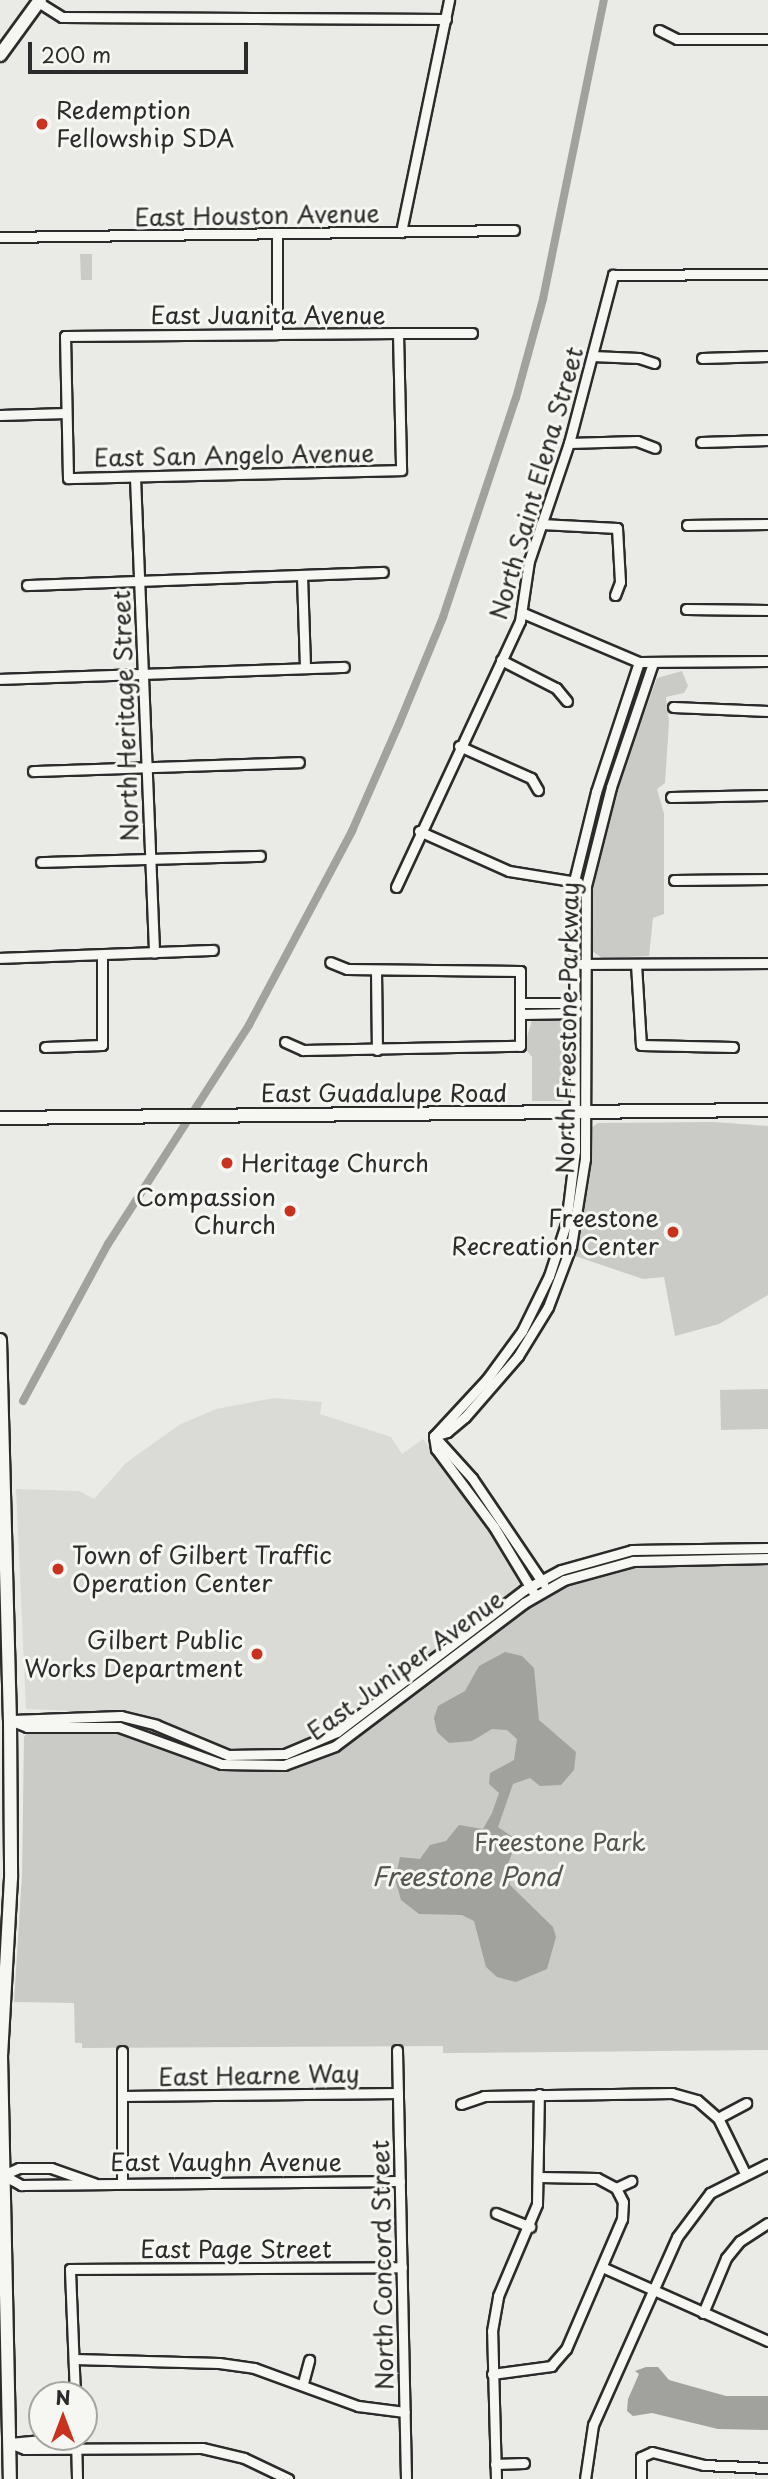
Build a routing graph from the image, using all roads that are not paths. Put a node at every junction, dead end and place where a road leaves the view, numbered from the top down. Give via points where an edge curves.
1 (449, 0) edge
2 (39, 1) edge
3 (446, 19) junction
4 (659, 30) dead end
5 (768, 39) edge
6 (0, 55) edge
7 (514, 230) dead end
8 (401, 232) junction
9 (277, 235) junction
10 (0, 237) edge
11 (768, 274) edge
12 (398, 333) junction
13 (472, 333) dead end
14 (277, 334) junction
15 (592, 356) junction
16 (768, 356) edge
17 (702, 358) dead end
18 (654, 363) dead end
19 (66, 413) junction
20 (0, 415) edge
21 (768, 440) edge
22 (701, 442) dead end
23 (569, 443) junction
24 (655, 448) dead end
25 (135, 477) junction
26 (541, 524) junction
27 (768, 524) edge
28 (687, 525) dead end
29 (383, 572) dead end
30 (302, 576) junction
31 (139, 582) junction
32 (27, 585) dead end
33 (615, 595) dead end
34 (686, 609) dead end
35 (768, 610) edge
36 (523, 613) junction
37 (500, 660) junction
38 (768, 661) edge
39 (639, 662) junction
40 (653, 663) junction
41 (344, 667) dead end
42 (305, 668) junction
43 (143, 674) junction
44 (0, 678) edge
45 (566, 701) dead end
46 (673, 708) dead end
47 (768, 711) edge
48 (459, 746) junction
49 (299, 762) dead end
50 (146, 767) junction
51 (33, 771) dead end
52 (538, 790) dead end
53 (768, 795) edge
54 (671, 797) dead end
55 (419, 831) junction
56 (260, 856) dead end
57 (150, 859) junction
58 (41, 862) dead end
59 (768, 879) edge
60 (674, 880) dead end
61 (573, 881) junction
62 (587, 882) junction
63 (396, 887) dead end
64 (213, 950) dead end
65 (153, 953) junction
66 (102, 955) junction
67 (0, 958) edge
68 (330, 961) dead end
69 (768, 963) edge
70 (573, 964) junction
71 (585, 964) junction
72 (636, 964) junction
73 (376, 970) junction
74 (522, 1003) junction
75 (585, 1003) junction
76 (574, 1008) junction
77 (522, 1014) junction
78 (585, 1014) junction
79 (285, 1042) dead end
80 (45, 1047) dead end
81 (733, 1047) dead end
82 (377, 1049) junction
83 (768, 1111) edge
84 (580, 1112) junction
85 (0, 1118) edge
86 (0, 1340) edge
87 (434, 1436) junction
88 (768, 1548) edge
89 (768, 1558) edge
90 (541, 1579) junction
91 (531, 1585) junction
92 (547, 1588) junction
93 (535, 1595) junction
94 (10, 1720) junction
95 (397, 2050) dead end
96 (122, 2051) dead end
97 (398, 2093) junction
98 (539, 2094) junction
99 (122, 2096) junction
100 (746, 2103) dead end
101 (461, 2104) dead end
102 (718, 2118) junction
103 (768, 2164) edge
104 (744, 2173) junction
105 (3, 2175) junction
106 (539, 2177) junction
107 (400, 2180) junction
108 (631, 2181) dead end
109 (93, 2182) junction
110 (122, 2182) junction
111 (616, 2188) junction
112 (496, 2213) dead end
113 (768, 2223) edge
114 (530, 2228) junction
115 (402, 2267) junction
116 (602, 2267) junction
117 (3, 2278) edge
118 (654, 2289) junction
119 (703, 2313) junction
120 (768, 2341) edge
121 (74, 2359) junction
122 (309, 2360) dead end
123 (492, 2374) junction
124 (75, 2381) edge
125 (303, 2383) junction
126 (405, 2412) junction
127 (28, 2441) edge
128 (10, 2443) junction
129 (98, 2443) edge
130 (76, 2451) edge
131 (524, 2463) dead end
132 (495, 2464) junction
133 (768, 2468) edge
134 (10, 2479) edge
135 (77, 2479) edge
136 (288, 2479) edge
137 (406, 2479) edge
138 (496, 2479) edge
139 (585, 2479) edge
140 (641, 2479) edge

1 - 3 street
2 - 3 street via 57,17
2 - 6 main road
3 - 8 street
4 - 5 street via 677,39
7 - 8 street, East Houston Avenue
8 - 9 street, East Houston Avenue
9 - 10 street, East Houston Avenue
9 - 14 street
11 - 15 street, North Saint Elena Street via 613,275
12 - 13 street, East Juanita Avenue
12 - 14 street, East Juanita Avenue
12 - 25 street, East San Angelo Avenue via 401,470
14 - 19 street, East Juanita Avenue via 65,336
15 - 18 street
15 - 23 street, North Saint Elena Street
16 - 17 street
19 - 20 street
19 - 25 street, East San Angelo Avenue via 68,478
21 - 22 street
23 - 24 street via 637,441
23 - 26 street, North Saint Elena Street
25 - 31 street, North Heritage Street
26 - 33 street via 617,528 620,582
26 - 36 street, North Saint Elena Street via 529,561
27 - 28 street
29 - 30 street
30 - 31 street
30 - 42 street
31 - 32 street
31 - 43 street, North Heritage Street
34 - 35 street
36 - 37 street, North Saint Elena Street
36 - 39 street
37 - 45 street via 556,688
37 - 48 street, North Saint Elena Street
38 - 40 street
39 - 40 street
39 - 61 street, North Freestone Parkway via 596,792
40 - 62 street, North Freestone Parkway via 611,787
41 - 42 street
42 - 43 street
43 - 44 street
43 - 50 street, North Heritage Street
46 - 47 street
48 - 52 street via 531,778
48 - 55 street, North Saint Elena Street
49 - 50 street
50 - 51 street
50 - 57 street, North Heritage Street
53 - 54 street
55 - 61 street via 509,871
55 - 63 street, North Saint Elena Street
56 - 57 street
57 - 58 street
57 - 65 street, North Heritage Street
59 - 60 street
61 - 62 street
61 - 70 street, North Freestone Parkway
62 - 71 street, North Freestone Parkway
64 - 65 street
65 - 66 street
66 - 67 street
66 - 80 street via 102,1045
68 - 73 street via 347,969
69 - 72 street
70 - 71 street
70 - 76 street, North Freestone Parkway
71 - 72 street
71 - 75 street, North Freestone Parkway
72 - 81 street via 641,1045
73 - 74 street via 520,971
73 - 82 street
74 - 76 street
74 - 77 street
75 - 76 street
75 - 78 street, North Freestone Parkway
76 - 77 street
76 - 78 street
76 - 84 street, North Freestone Parkway
77 - 82 street via 520,1046
78 - 84 street, North Freestone Parkway
79 - 82 street via 303,1050
83 - 84 main road, East Guadalupe Road
84 - 85 main road, East Guadalupe Road
84 - 87 street, North Freestone Parkway via 578,1217 548,1307 488,1394 447,1432
86 - 94 main road
87 - 90 street via 472,1478
87 - 91 street via 436,1449
88 - 90 street, East Juniper Avenue via 632,1550 582,1562
89 - 92 street, East Juniper Avenue via 634,1561 580,1573
90 - 91 street, East Juniper Avenue
90 - 92 street
91 - 93 street
91 - 94 street, East Juniper Avenue via 337,1732 285,1754 228,1755 121,1716
92 - 93 street, East Juniper Avenue
93 - 94 street, East Juniper Avenue via 343,1740 300,1761 237,1766 208,1760 131,1729 27,1727
94 - 105 main road via 11,1878 1,2055
95 - 97 street, North Concord Street
96 - 99 street
97 - 99 street, East Hearne Way
97 - 107 street, North Concord Street
98 - 101 street via 484,2096
98 - 102 street via 672,2092 697,2100
98 - 106 street
99 - 110 street
100 - 102 street
102 - 104 street
103 - 104 street
104 - 118 street via 710,2193 692,2212
105 - 109 street, East Vaughn Avenue via 21,2185
105 - 109 street, East Vaughn Avenue via 19,2168 51,2168
105 - 117 main road
106 - 111 street via 597,2178
106 - 114 street
107 - 110 street, East Vaughn Avenue
107 - 115 street, North Concord Street
108 - 111 street
109 - 110 street, East Vaughn Avenue
111 - 116 street via 623,2202 622,2219
112 - 114 street
113 - 119 street via 740,2241 726,2258
114 - 123 street via 498,2296
115 - 121 street, East Page Street via 70,2269
115 - 126 street, North Concord Street
116 - 118 street
116 - 123 street via 566,2348 551,2366
117 - 128 main road
118 - 119 street
118 - 139 street via 593,2426
119 - 120 street
121 - 124 street
121 - 125 street via 219,2362
122 - 125 street
123 - 132 street
125 - 126 street via 358,2406
126 - 137 street, North Concord Street
127 - 128 street
128 - 134 main road
129 - 136 street via 202,2448 244,2458
130 - 135 street
131 - 132 street
132 - 138 street
133 - 140 street via 724,2467 645,2453 640,2460

